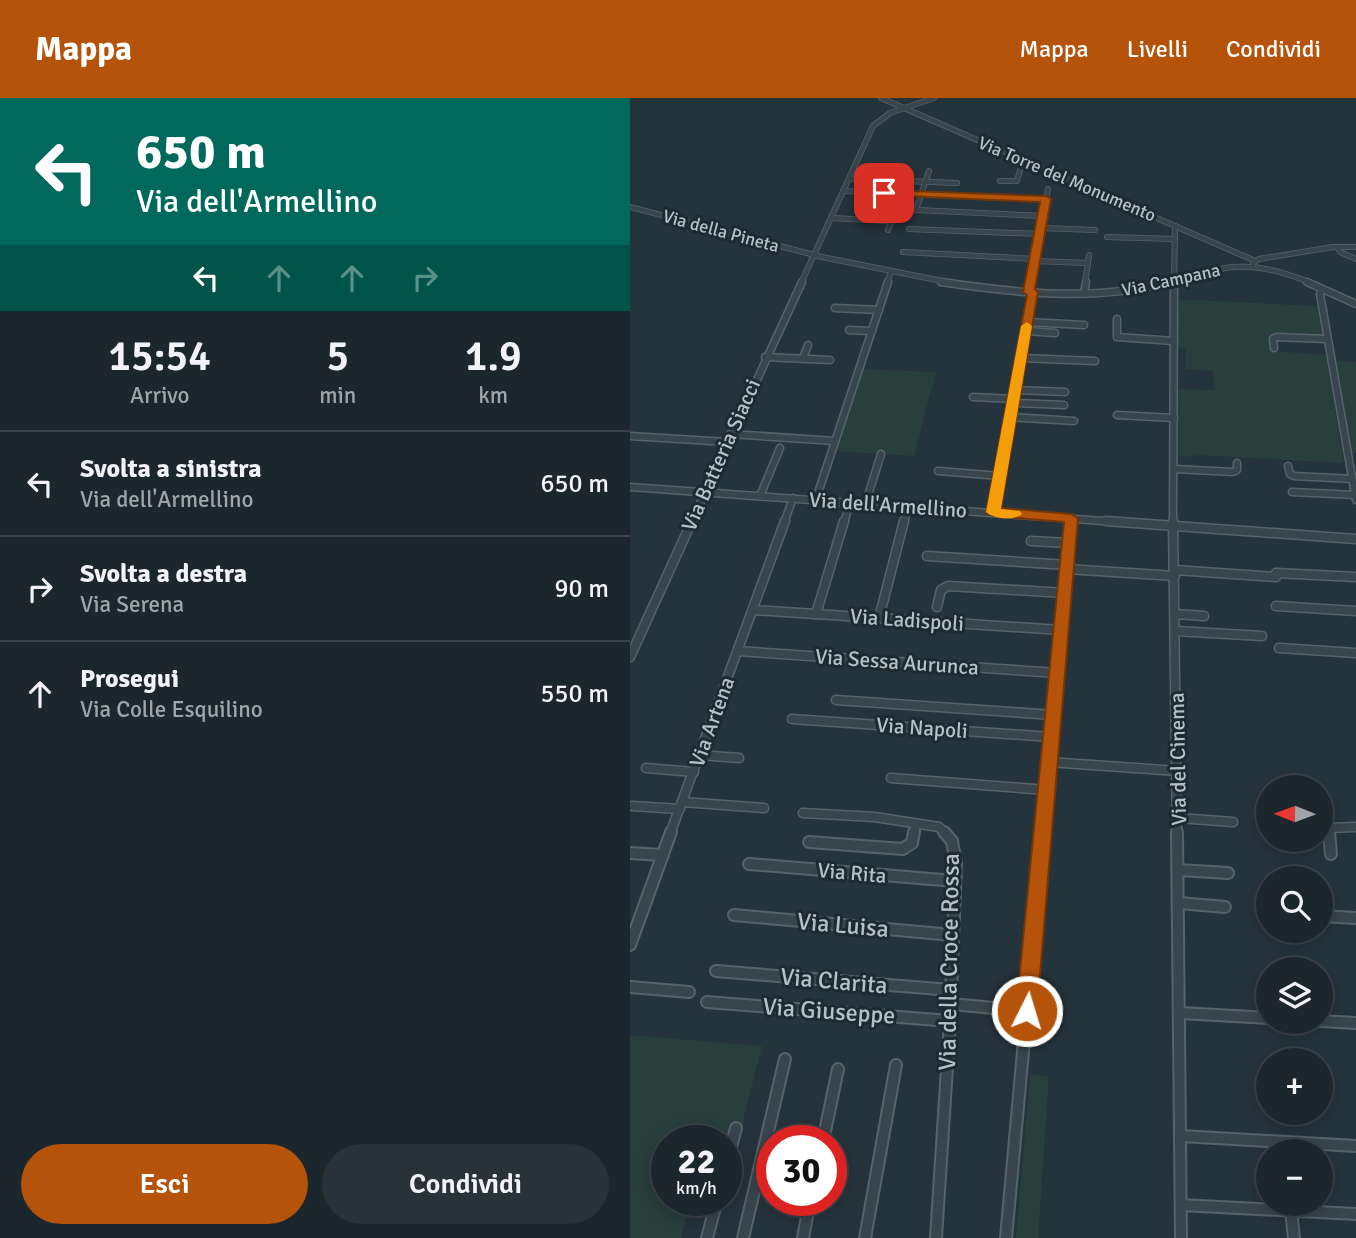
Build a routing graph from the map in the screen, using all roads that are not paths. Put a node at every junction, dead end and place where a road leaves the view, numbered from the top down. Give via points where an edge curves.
1 (881, 98) edge
2 (934, 98) edge
3 (903, 108) junction
4 (1023, 160) junction
5 (929, 171) dead end
6 (849, 179) junction
7 (1000, 181) dead end
8 (925, 182) junction
9 (957, 183) dead end
10 (1048, 189) dead end
11 (843, 191) junction
12 (884, 193) junction
13 (921, 194) junction
14 (1046, 199) junction
15 (879, 205) dead end
16 (630, 207) edge
17 (1043, 216) junction
18 (831, 218) junction
19 (1175, 226) junction
20 (909, 229) dead end
21 (888, 230) dead end
22 (1095, 230) dead end
23 (1040, 231) junction
24 (1107, 237) dead end
25 (1175, 239) junction
26 (1336, 247) junction
27 (1356, 247) edge
28 (903, 253) dead end
29 (813, 254) junction
30 (1089, 255) dead end
31 (1356, 258) edge
32 (1035, 260) junction
33 (1088, 263) junction
34 (1254, 263) junction
35 (891, 271) junction
36 (1174, 281) junction
37 (1322, 290) junction
38 (1031, 292) junction
39 (1084, 293) junction
40 (1356, 304) edge
41 (835, 308) dead end
42 (879, 310) junction
43 (1117, 319) dead end
44 (1027, 322) junction
45 (1084, 325) dead end
46 (849, 330) dead end
47 (872, 331) junction
48 (1026, 331) junction
49 (1055, 333) dead end
50 (1327, 339) junction
51 (1174, 341) junction
52 (808, 345) dead end
53 (1274, 348) dead end
54 (765, 357) junction
55 (803, 358) junction
56 (1020, 358) junction
57 (830, 360) dead end
58 (1095, 361) dead end
59 (1015, 390) junction
60 (1065, 392) dead end
61 (973, 397) dead end
62 (1013, 401) junction
63 (1064, 405) dead end
64 (1116, 415) dead end
65 (1010, 417) junction
66 (1174, 418) junction
67 (1074, 421) dead end
68 (630, 436) edge
69 (728, 438) junction
70 (835, 441) junction
71 (780, 448) dead end
72 (881, 454) dead end
73 (1237, 463) dead end
74 (1288, 466) dead end
75 (1175, 469) junction
76 (938, 471) dead end
77 (1000, 476) junction
78 (1352, 479) junction
79 (630, 487) edge
80 (704, 492) junction
81 (1293, 492) dead end
82 (761, 496) junction
83 (793, 498) junction
84 (1356, 498) edge
85 (816, 499) junction
86 (850, 502) junction
87 (866, 502) junction
88 (908, 506) junction
89 (993, 512) junction
90 (1071, 518) junction
91 (1175, 525) junction
92 (1356, 539) edge
93 (1031, 541) dead end
94 (1069, 543) junction
95 (927, 556) dead end
96 (1067, 567) junction
97 (1175, 573) junction
98 (1356, 577) edge
99 (1065, 593) junction
100 (1276, 606) dead end
101 (937, 607) dead end
102 (753, 610) junction
103 (1356, 611) edge
104 (816, 614) junction
105 (1175, 614) junction
106 (1204, 615) dead end
107 (879, 618) junction
108 (1061, 630) junction
109 (1176, 631) junction
110 (1262, 636) dead end
111 (1279, 648) dead end
112 (737, 651) junction
113 (1356, 653) edge
114 (630, 657) edge
115 (1057, 673) junction
116 (836, 700) dead end
117 (1054, 715) junction
118 (792, 719) dead end
119 (1052, 737) junction
120 (700, 755) junction
121 (739, 758) dead end
122 (1049, 762) junction
123 (646, 768) dead end
124 (1178, 771) junction
125 (694, 772) junction
126 (891, 778) dead end
127 (1047, 790) junction
128 (632, 806) dead end
129 (681, 806) junction
130 (764, 808) dead end
131 (803, 813) dead end
132 (1179, 818) junction
133 (1233, 822) dead end
134 (916, 824) junction
135 (1356, 827) edge
136 (809, 842) dead end
137 (630, 853) edge
138 (1331, 854) dead end
139 (663, 855) junction
140 (749, 864) dead end
141 (1179, 870) junction
142 (1228, 873) dead end
143 (955, 881) junction
144 (1179, 904) junction
145 (1225, 907) dead end
146 (734, 915) dead end
147 (1333, 917) edge
148 (1356, 918) edge
149 (952, 935) junction
150 (630, 945) edge
151 (716, 971) dead end
152 (630, 986) edge
153 (951, 990) junction
154 (688, 992) dead end
155 (707, 1002) dead end
156 (951, 1004) junction
157 (1027, 1011) junction
158 (1181, 1013) junction
159 (1256, 1017) edge
160 (950, 1021) junction
161 (1333, 1022) edge
162 (1356, 1023) edge
163 (785, 1059) dead end
164 (896, 1065) dead end
165 (838, 1069) dead end
166 (826, 1125) edge
167 (1181, 1136) junction
168 (1356, 1146) edge
169 (1181, 1205) junction
170 (1256, 1208) edge
171 (1333, 1215) edge
172 (713, 1216) edge
173 (807, 1216) edge
174 (1292, 1216) edge
175 (1356, 1217) edge
176 (707, 1238) edge
177 (743, 1238) edge
178 (803, 1238) edge
179 (865, 1238) edge
180 (936, 1238) edge
181 (1006, 1238) edge
182 (1181, 1238) edge
183 (1294, 1238) edge

1 - 3 street, Via Torre del Monumento
2 - 3 street, Via Batteria Siacci
3 - 4 street, Via Torre del Monumento
3 - 6 street, Via Batteria Siacci via 876,122
4 - 7 street via 1017,181
4 - 19 street, Via Torre del Monumento
5 - 8 street
6 - 8 street
6 - 11 street, Via Batteria Siacci
8 - 9 street
8 - 13 street
10 - 14 street
11 - 12 street
11 - 18 street, Via Batteria Siacci
12 - 13 street
12 - 15 street
13 - 14 street
13 - 17 street via 917,211
14 - 17 street
16 - 29 street, Via della Pineta
17 - 23 street
18 - 21 street via 888,221
18 - 29 street, Via Batteria Siacci
19 - 25 street, Via del Cinema
19 - 34 street, Via Torre del Monumento
20 - 23 street
22 - 23 street
23 - 32 street
24 - 25 street
25 - 36 street, Via del Cinema
26 - 27 street
26 - 31 street
26 - 34 street
28 - 32 street
29 - 35 street, Via Campana
29 - 54 street, Via Batteria Siacci
30 - 33 street
32 - 33 street
32 - 38 street
33 - 39 street
34 - 36 street, Via Campana
34 - 37 street, Via Campana
35 - 38 street, Via Campana
35 - 42 street
36 - 39 street, Via Campana
36 - 51 street, Via del Cinema
37 - 40 street, Via Campana
37 - 50 street
38 - 39 street, Via Campana
38 - 44 street
41 - 42 street
42 - 47 street
43 - 51 street via 1115,335 1119,338
44 - 45 street
44 - 48 street
46 - 47 street
47 - 70 street
48 - 49 street
48 - 56 street
50 - 53 street via 1276,337
50 - 78 street
51 - 66 street, Via del Cinema
52 - 55 street
54 - 55 street
54 - 69 street, Via Batteria Siacci
55 - 57 street
56 - 58 street
56 - 59 street
59 - 60 street
59 - 62 street
61 - 62 street
62 - 63 street
62 - 65 street
64 - 66 street
65 - 67 street
65 - 77 street
66 - 75 street, Via del Cinema
68 - 69 street
69 - 70 street
69 - 80 street, Via Batteria Siacci
70 - 85 street
71 - 82 street
72 - 87 street
73 - 75 street via 1233,472
74 - 78 street via 1294,476
75 - 91 street, Via del Cinema
76 - 77 street
77 - 89 street
78 - 84 street
79 - 80 street, Via dell'Armellino
80 - 82 street, Via dell'Armellino
80 - 114 street, Via Batteria Siacci
81 - 84 street
82 - 83 street, Via dell'Armellino
83 - 85 street, Via dell'Armellino
83 - 102 street, Via Artena
85 - 86 street, Via dell'Armellino
86 - 87 street, Via dell'Armellino
86 - 104 street
87 - 88 street, Via dell'Armellino
88 - 89 street, Via dell'Armellino
88 - 107 street
89 - 90 street, Via dell'Armellino
90 - 91 street, Via dell'Armellino
90 - 94 street
91 - 92 street, Via dell'Armellino
91 - 97 street, Via del Cinema
93 - 94 street
94 - 96 street
95 - 96 street
96 - 97 street
96 - 99 street
97 - 98 street
97 - 105 street, Via del Cinema
99 - 101 street via 948,586 941,590
99 - 108 street
100 - 103 street
102 - 104 street, Via Ladispoli
102 - 112 street, Via Artena
104 - 107 street, Via Ladispoli
105 - 106 street
105 - 109 street, Via del Cinema
107 - 108 street, Via Ladispoli
108 - 115 street
109 - 110 street
109 - 124 street, Via del Cinema
111 - 113 street
112 - 115 street, Via Sessa Aurunca
112 - 120 street, Via Artena
115 - 117 street
116 - 117 street
117 - 119 street
118 - 119 street, Via Napoli
119 - 122 street
120 - 121 street
120 - 125 street, Via Artena
122 - 124 street
122 - 127 street
123 - 125 street
124 - 132 street, Via del Cinema
125 - 129 street, Via Artena
126 - 127 street
127 - 157 street
128 - 129 street
129 - 130 street
129 - 139 street, Via Artena
131 - 134 street, Via della Croce Rossa
132 - 133 street
132 - 141 street, Via del Cinema
134 - 136 street via 912,843 903,849
134 - 143 street, Via della Croce Rossa via 936,826 948,835 956,853
135 - 138 street via 1329,828
137 - 139 street
139 - 150 street, Via Artena
140 - 143 street, Via Rita
141 - 142 street
141 - 144 street, Via del Cinema
143 - 149 street, Via della Croce Rossa
144 - 145 street
144 - 158 street, Via del Cinema
146 - 149 street, Via Luisa
147 - 148 street
149 - 153 street, Via della Croce Rossa
151 - 153 street, Via Clarita
152 - 154 street
153 - 156 street, Via della Croce Rossa
155 - 160 street, Via Giuseppe
156 - 157 street
156 - 160 street, Via della Croce Rossa
157 - 181 street
158 - 159 street
158 - 167 street, Via del Cinema
160 - 180 street, Via della Croce Rossa
161 - 162 street
163 - 177 street
164 - 179 street
165 - 166 street
167 - 168 street
167 - 169 street, Via del Cinema
169 - 170 street
169 - 182 street, Via del Cinema
171 - 175 street
172 - 176 street
173 - 178 street
174 - 183 street

